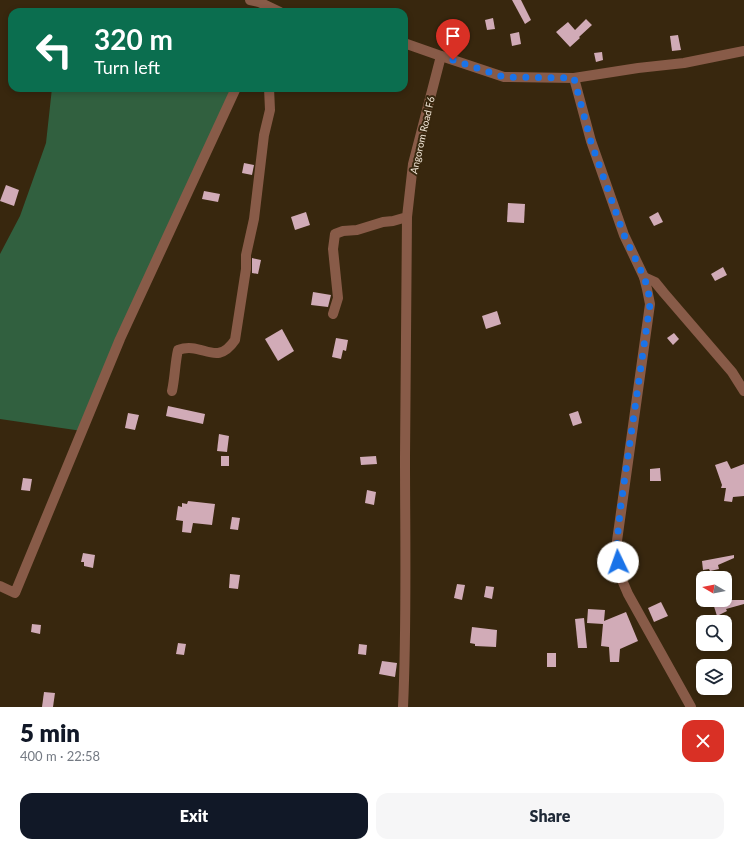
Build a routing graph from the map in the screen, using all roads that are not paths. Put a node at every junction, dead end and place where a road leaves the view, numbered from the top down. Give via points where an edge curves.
1 (250, 0) edge
2 (269, 8) edge
3 (408, 44) edge
4 (744, 51) edge
5 (441, 56) junction
6 (574, 78) junction
7 (234, 92) edge
8 (269, 92) edge
9 (407, 217) junction
10 (644, 277) junction
11 (333, 314) dead end
12 (172, 391) dead end
13 (744, 391) edge
14 (0, 586) edge
15 (403, 707) edge
16 (692, 707) edge

1 - 2 street
3 - 5 street
4 - 6 street via 684,63
5 - 6 street via 504,77
5 - 9 street, Angorom Road F6 via 414,164
6 - 10 street via 604,180 624,235
7 - 14 street via 120,339 15,593
8 - 12 street via 270,110 264,134 235,340 220,354 186,347 178,350
9 - 11 street via 335,234 333,249 338,298
9 - 15 street, Angorom Road F6 via 406,650
10 - 13 street via 655,282 732,372
10 - 16 street via 650,304 621,504 617,541 618,562 628,594

